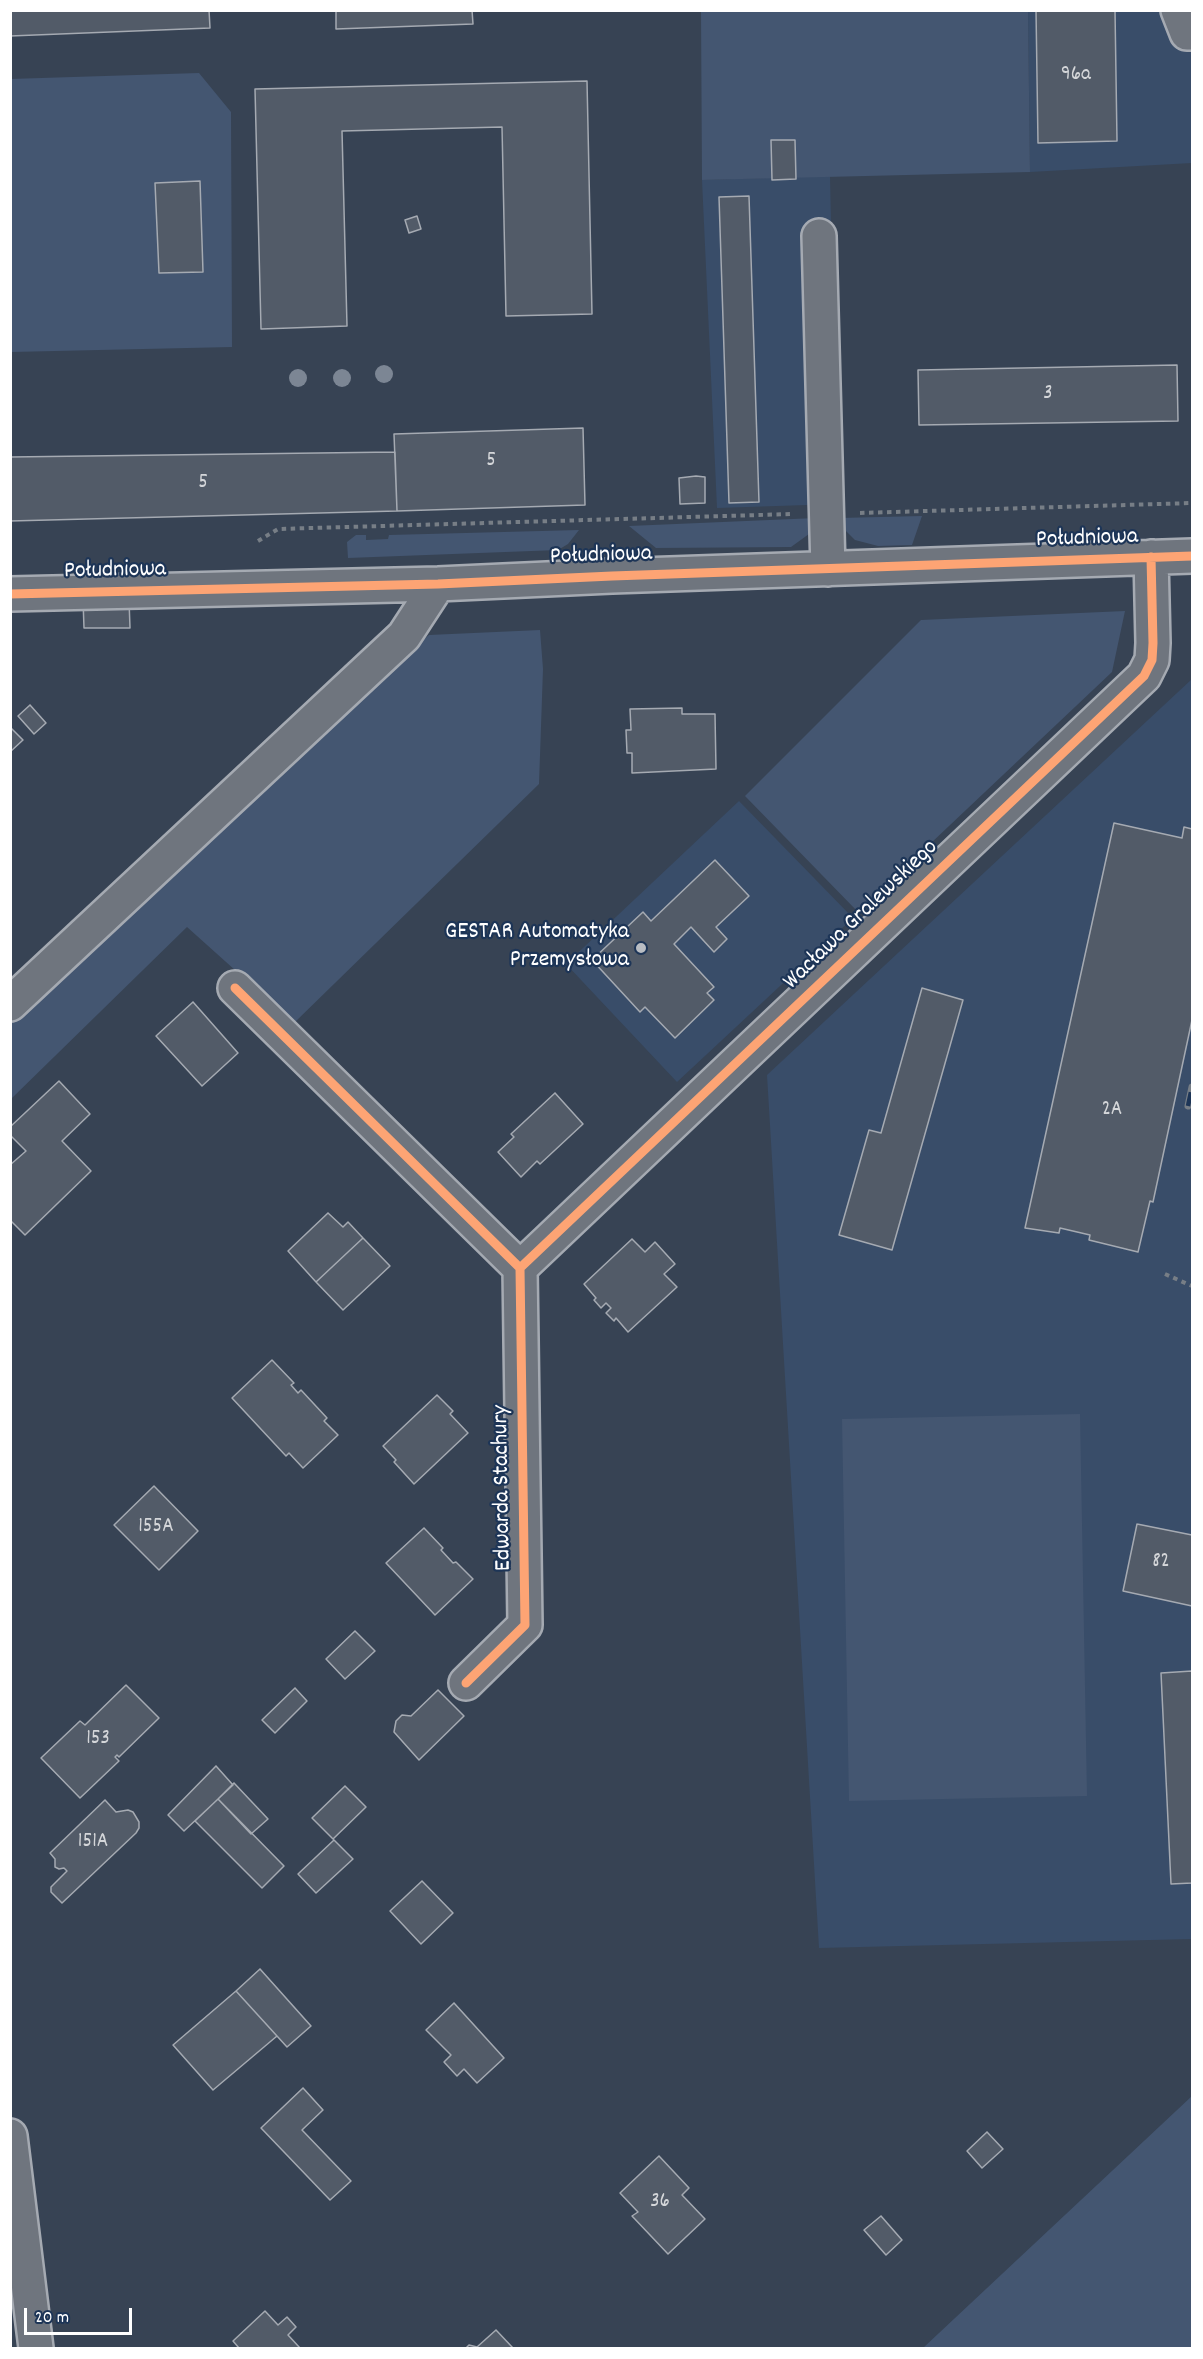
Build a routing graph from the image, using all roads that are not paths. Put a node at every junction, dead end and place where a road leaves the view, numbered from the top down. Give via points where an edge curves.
1 (1178, 10) edge
2 (1192, 33) edge
3 (819, 236) dead end
4 (1192, 556) edge
5 (1151, 557) junction
6 (828, 569) junction
7 (438, 584) junction
8 (10, 594) edge
9 (235, 988) dead end
10 (10, 1004) edge
11 (520, 1268) junction
12 (466, 1683) dead end
13 (10, 2136) edge
14 (36, 2349) edge

1 - 2 street via 1187,33
3 - 6 street
4 - 5 street, Południowa
5 - 6 street, Południowa
5 - 11 street, Wacława Gralewskiego via 1152,660 1144,675
6 - 7 street, Południowa
7 - 8 street, Południowa
7 - 10 street via 404,636
9 - 11 street
11 - 12 street, Edwarda Stachury via 525,1625
13 - 14 street

